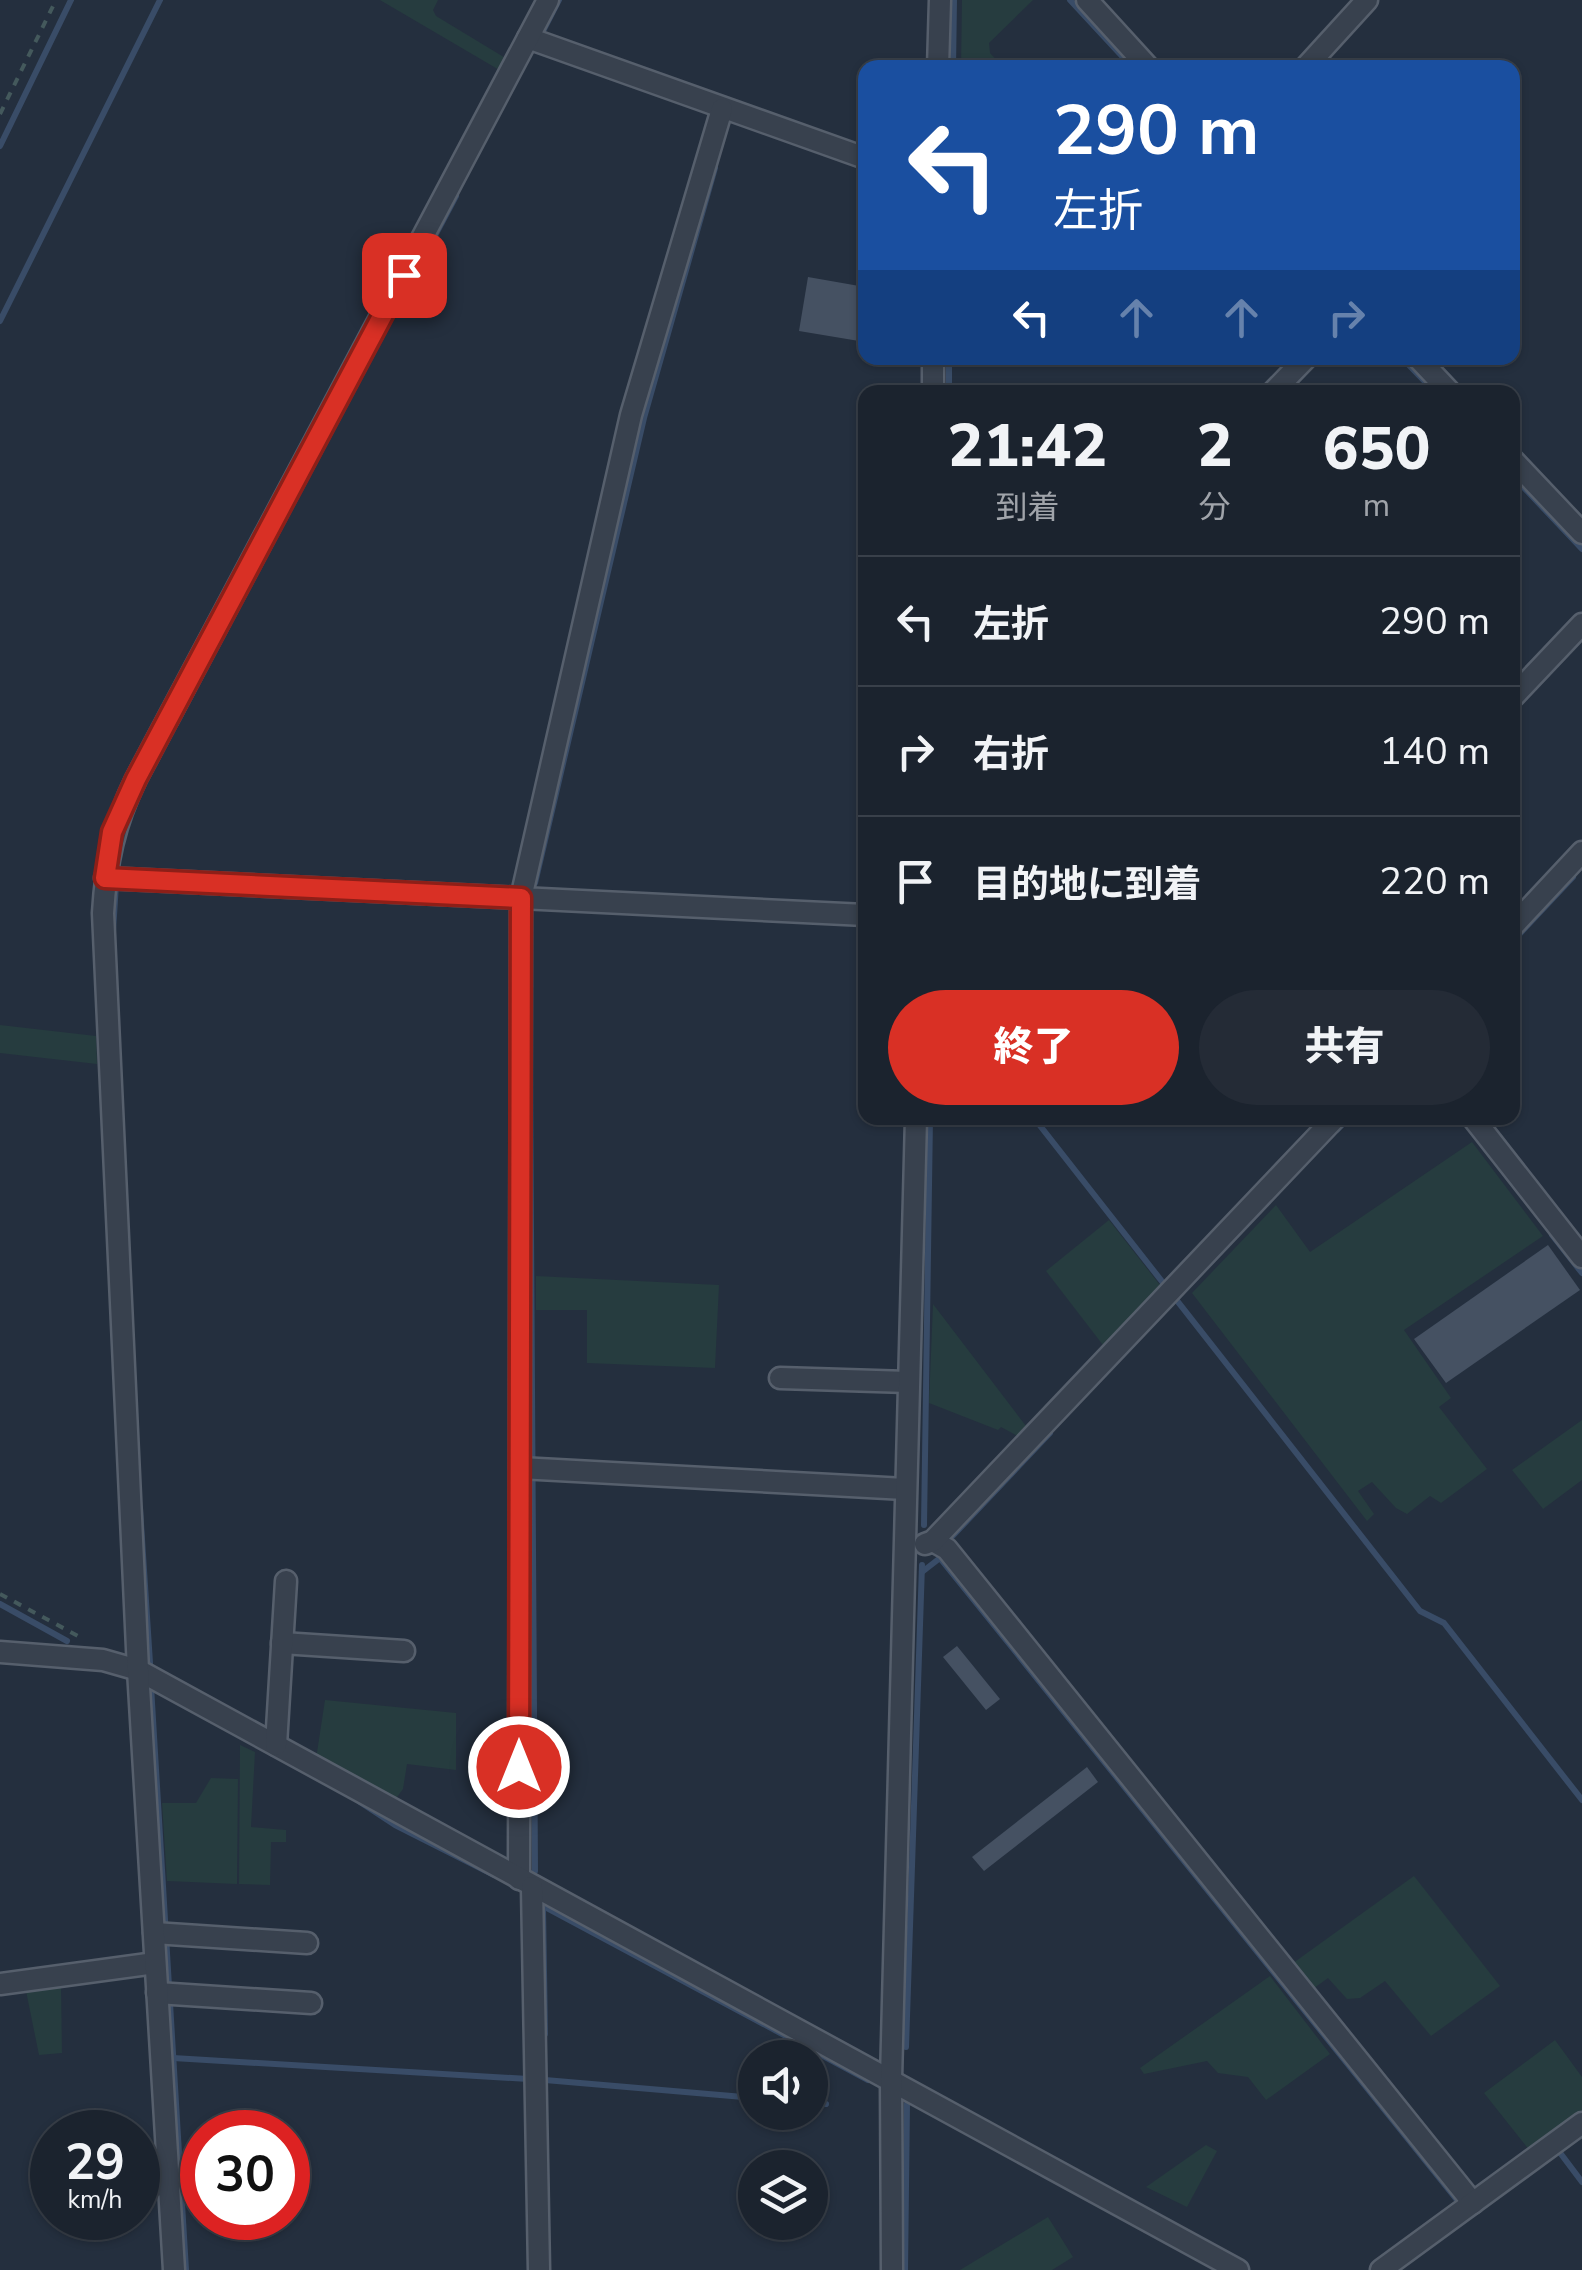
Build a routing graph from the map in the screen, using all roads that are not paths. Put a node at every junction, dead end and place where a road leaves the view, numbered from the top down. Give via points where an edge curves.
1 (548, 0) edge
2 (940, 0) edge
3 (1087, 0) edge
4 (1367, 0) edge
5 (534, 40) junction
6 (938, 60) edge
7 (1142, 60) edge
8 (1312, 60) edge
9 (728, 111) junction
10 (858, 156) edge
11 (1299, 365) edge
12 (1425, 365) edge
13 (1281, 385) edge
14 (1443, 385) edge
15 (1520, 467) edge
16 (1582, 533) edge
17 (1582, 624) edge
18 (1520, 690) edge
19 (1582, 852) edge
20 (112, 878) junction
21 (521, 898) junction
22 (858, 915) edge
23 (1520, 918) edge
24 (916, 1125) edge
25 (1328, 1125) edge
26 (1478, 1125) edge
27 (1582, 1257) edge
28 (780, 1378) dead end
29 (908, 1382) junction
30 (528, 1468) junction
31 (905, 1489) junction
32 (940, 1545) junction
33 (904, 1554) junction
34 (286, 1581) dead end
35 (282, 1643) junction
36 (404, 1651) dead end
37 (0, 1652) edge
38 (138, 1670) junction
39 (276, 1746) junction
40 (525, 1883) junction
41 (154, 1933) junction
42 (307, 1942) dead end
43 (155, 1963) junction
44 (0, 1984) edge
45 (157, 1993) junction
46 (311, 2002) dead end
47 (891, 2079) junction
48 (1582, 2123) edge
49 (169, 2184) junction
50 (160, 2185) edge
51 (1467, 2207) junction
52 (174, 2270) edge
53 (539, 2270) edge
54 (892, 2270) edge
55 (1238, 2270) edge
56 (1381, 2270) edge

1 - 5 street
2 - 6 street
3 - 7 street
4 - 8 street
5 - 9 street
5 - 20 street via 136,779 112,832
9 - 10 street
9 - 21 street via 631,415
11 - 13 street
12 - 14 street
15 - 16 street
17 - 18 street
19 - 23 street
20 - 21 street
20 - 38 street via 103,912
21 - 22 street
21 - 30 street
24 - 29 street
25 - 32 street
26 - 27 street
28 - 29 street
29 - 31 street
30 - 31 street
30 - 40 street
31 - 33 street
32 - 33 street
32 - 51 street
33 - 47 street
34 - 35 street
35 - 36 street
35 - 39 street
37 - 38 street via 103,1660
38 - 39 street
38 - 41 street
39 - 40 street
40 - 47 street
40 - 53 street
41 - 42 street
41 - 43 street
43 - 44 street
43 - 45 street
45 - 46 street
45 - 49 street
47 - 54 street
47 - 55 street
48 - 51 street
49 - 50 street
49 - 52 street
51 - 56 street

